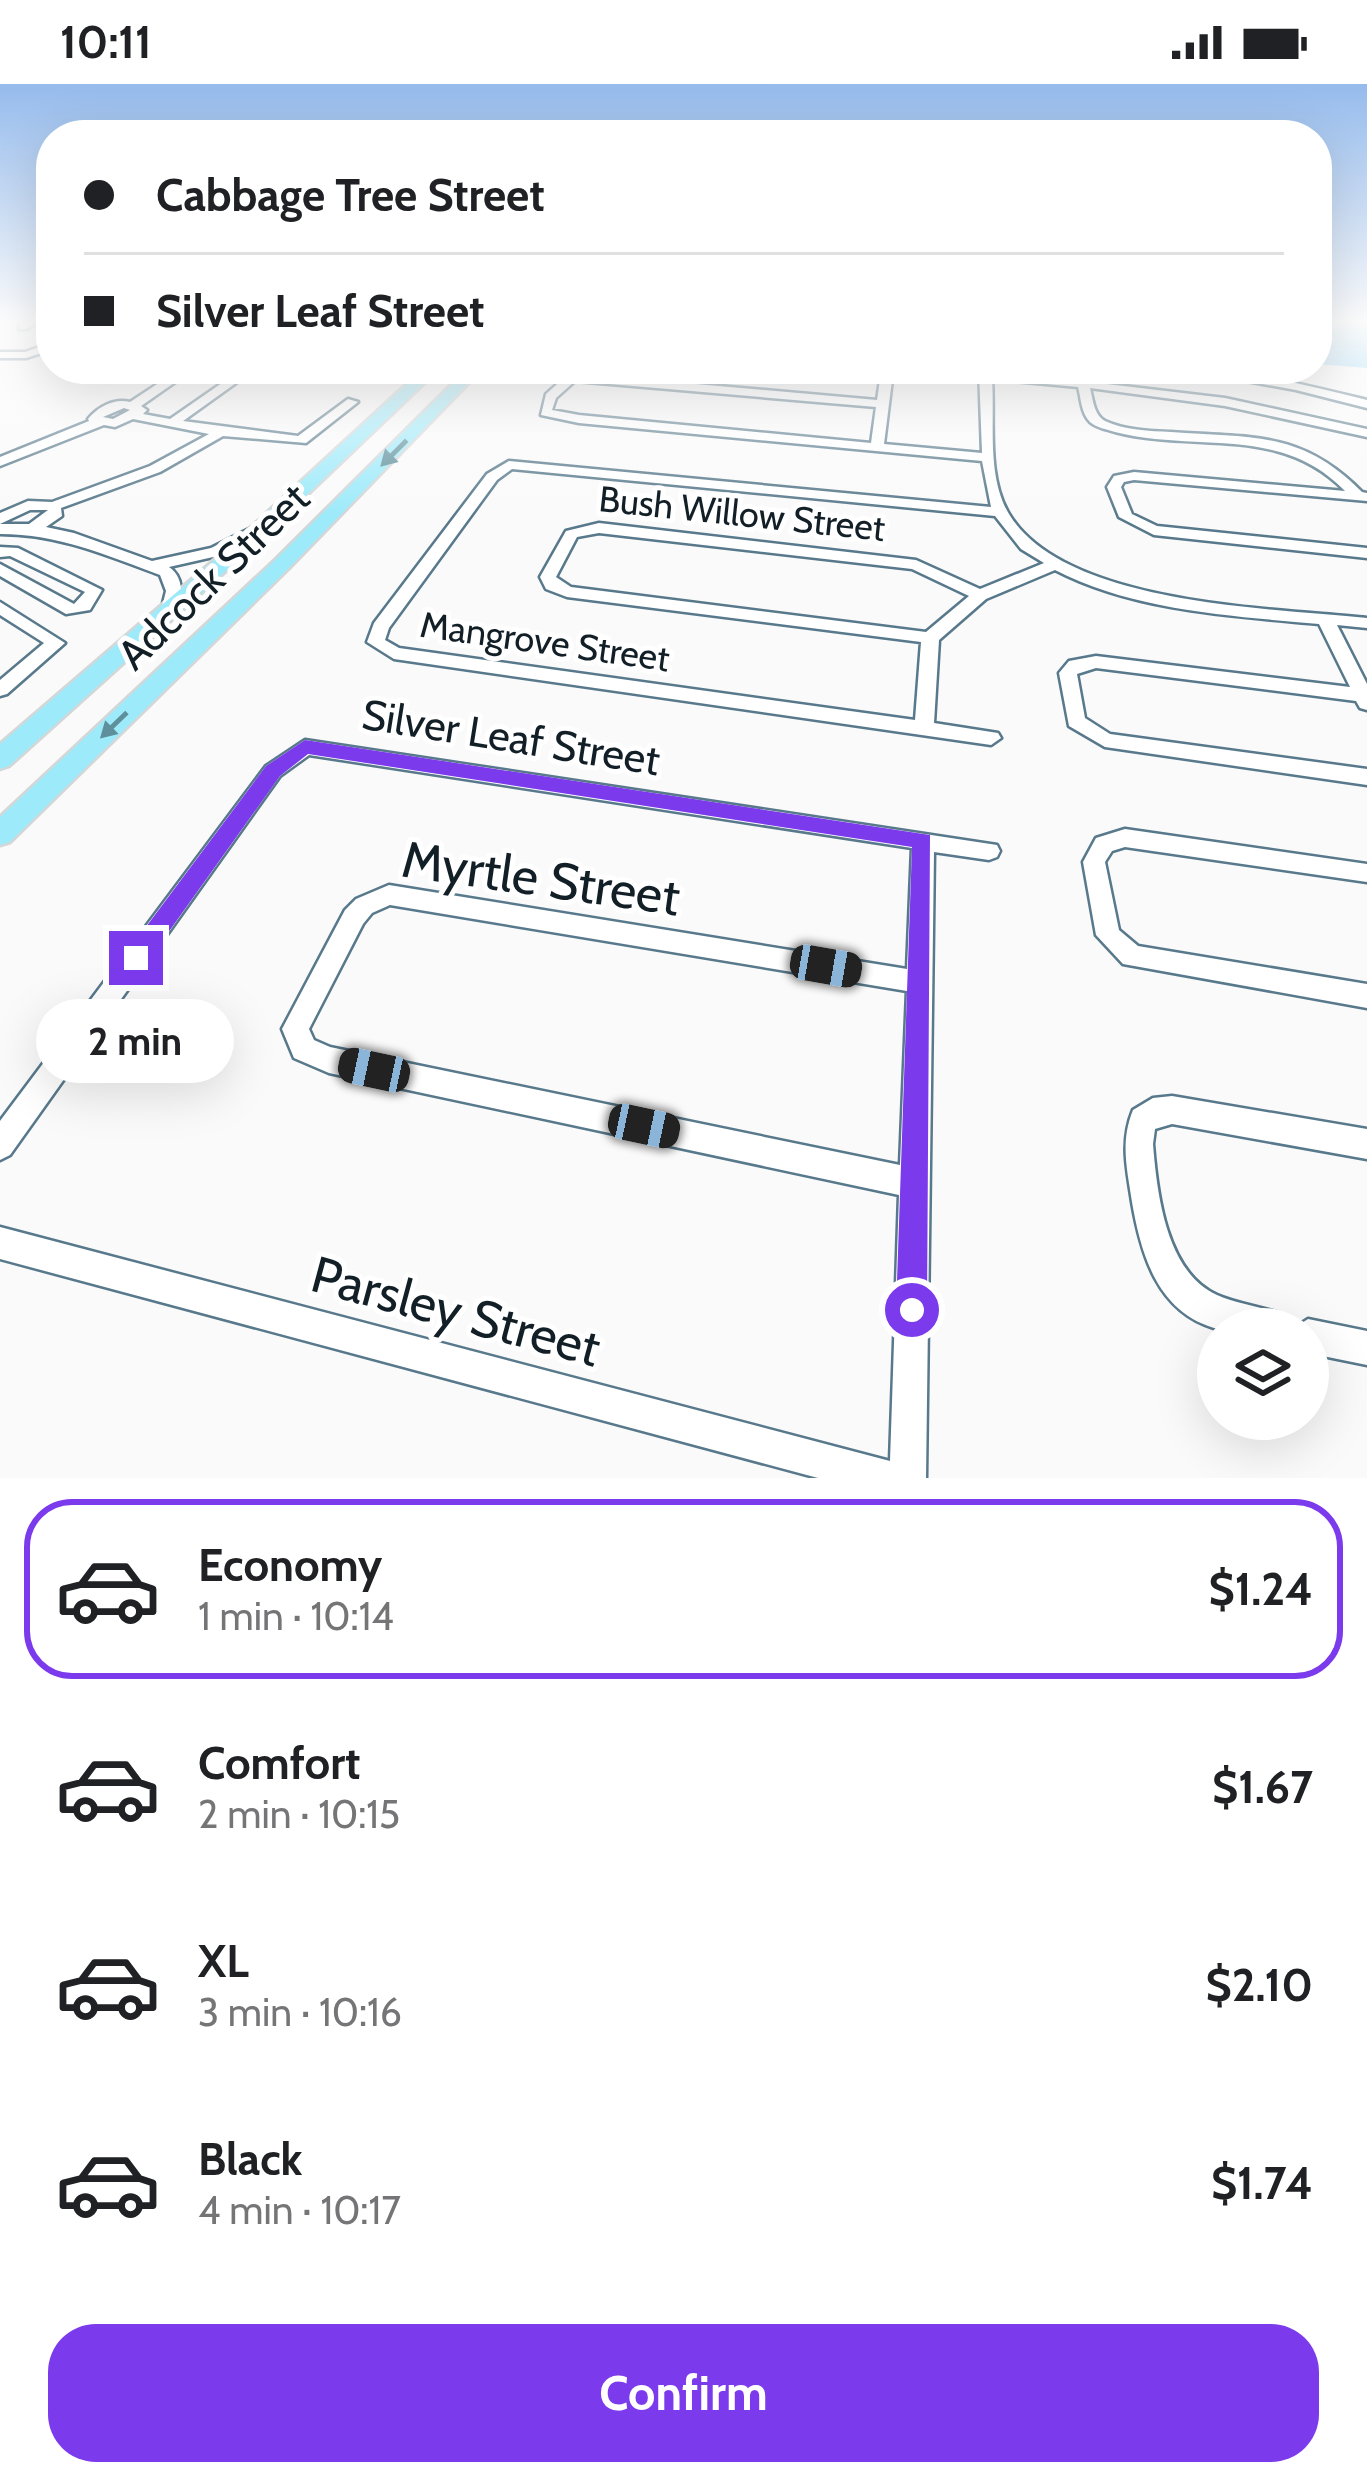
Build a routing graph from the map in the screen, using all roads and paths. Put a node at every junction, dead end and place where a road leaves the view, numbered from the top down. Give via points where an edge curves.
1 (166, 386) edge
2 (224, 386) edge
3 (414, 386) edge
4 (458, 386) edge
5 (563, 386) edge
6 (705, 386) edge
7 (884, 386) edge
8 (986, 386) edge
9 (1083, 386) edge
10 (1099, 386) edge
11 (1292, 386) edge
12 (352, 403) dead end
13 (882, 404) junction
14 (1367, 404) edge
15 (135, 411) junction
16 (175, 422) junction
17 (220, 432) junction
18 (1367, 433) edge
19 (877, 448) junction
20 (990, 458) junction
21 (0, 462) edge
22 (1362, 497) edge
23 (54, 512) junction
24 (999, 512) junction
25 (0, 516) edge
26 (263, 527) junction
27 (32, 530) junction
28 (69, 536) junction
29 (0, 552) edge
30 (1367, 553) edge
31 (1056, 564) junction
32 (156, 566) junction
33 (0, 569) edge
34 (980, 595) junction
35 (46, 598) junction
36 (170, 611) junction
37 (5, 615) edge
38 (1324, 618) junction
39 (1367, 623) edge
40 (929, 638) junction
41 (0, 662) edge
42 (20, 674) junction
43 (0, 690) edge
44 (1365, 699) edge
45 (924, 729) junction
46 (991, 739) dead end
47 (0, 759) edge
48 (1367, 778) edge
49 (0, 834) edge
50 (923, 841) junction
51 (989, 851) dead end
52 (1367, 873) edge
53 (919, 982) junction
54 (1367, 996) edge
55 (1367, 1144) edge
56 (0, 1145) edge
57 (915, 1184) junction
58 (0, 1244) edge
59 (1203, 1308) edge
60 (1329, 1340) edge
61 (1367, 1348) edge
62 (887, 1478) edge
63 (908, 1478) edge

1 - 15 street
2 - 16 street
3 - 26 main road, Adcock Street
4 -> 49 main road, Adcock Street
5 - 19 street via 545,412
6 - 13 street
7 - 13 street
8 - 20 street
9 - 22 street via 1098,423 1283,446 1335,470
10 - 18 street via 1275,409
11 - 14 street
12 - 17 street via 301,440
13 - 19 street
15 - 16 street
15 - 21 street via 103,410 94,416 99,422
16 - 17 street
17 - 23 street
19 - 20 street
20 - 24 street
22 - 30 street via 1134,476 1119,478 1114,488 1126,518 1154,530
23 - 25 street via 18,508
23 - 27 street
23 - 28 street
24 - 31 street
24 - 45 street, Mangrove Street via 518,463 492,477 376,636 394,653
25 - 27 street
26 - 32 street via 216,552
26 - 36 main road, Adcock Street
27 - 28 street
28 - 32 street
29 - 35 street via 94,590 79,610
31 - 34 street
31 - 38 street via 1140,596
32 - 36 street via 172,578
33 - 35 street
34 - 40 street
34 - 40 street, Bush Willow Street via 901,562 599,528 572,534 548,577 557,589 593,596
35 - 37 street
36 - 47 main road, Adcock Street
37 - 42 street via 56,643
38 - 39 street
38 - 44 street
40 - 45 street
41 - 42 street
42 - 43 street
44 - 48 street via 1096,662 1068,673 1076,722 1106,740
45 - 46 street, Mangrove Street
50 - 51 street, Silver Leaf Street
50 - 53 street
50 - 56 street, Silver Leaf Street via 305,747 273,771
52 - 54 street via 1124,838 1104,844 1094,862 1108,935 1132,956
53 - 57 street
53 - 57 street, Myrtle Street via 389,895 354,917 295,1029 304,1049 329,1060
55 - 59 street via 1172,1110 1143,1120 1138,1146 1152,1235 1176,1287
57 - 63 street
58 - 62 street, Parsley Street
60 - 61 street

